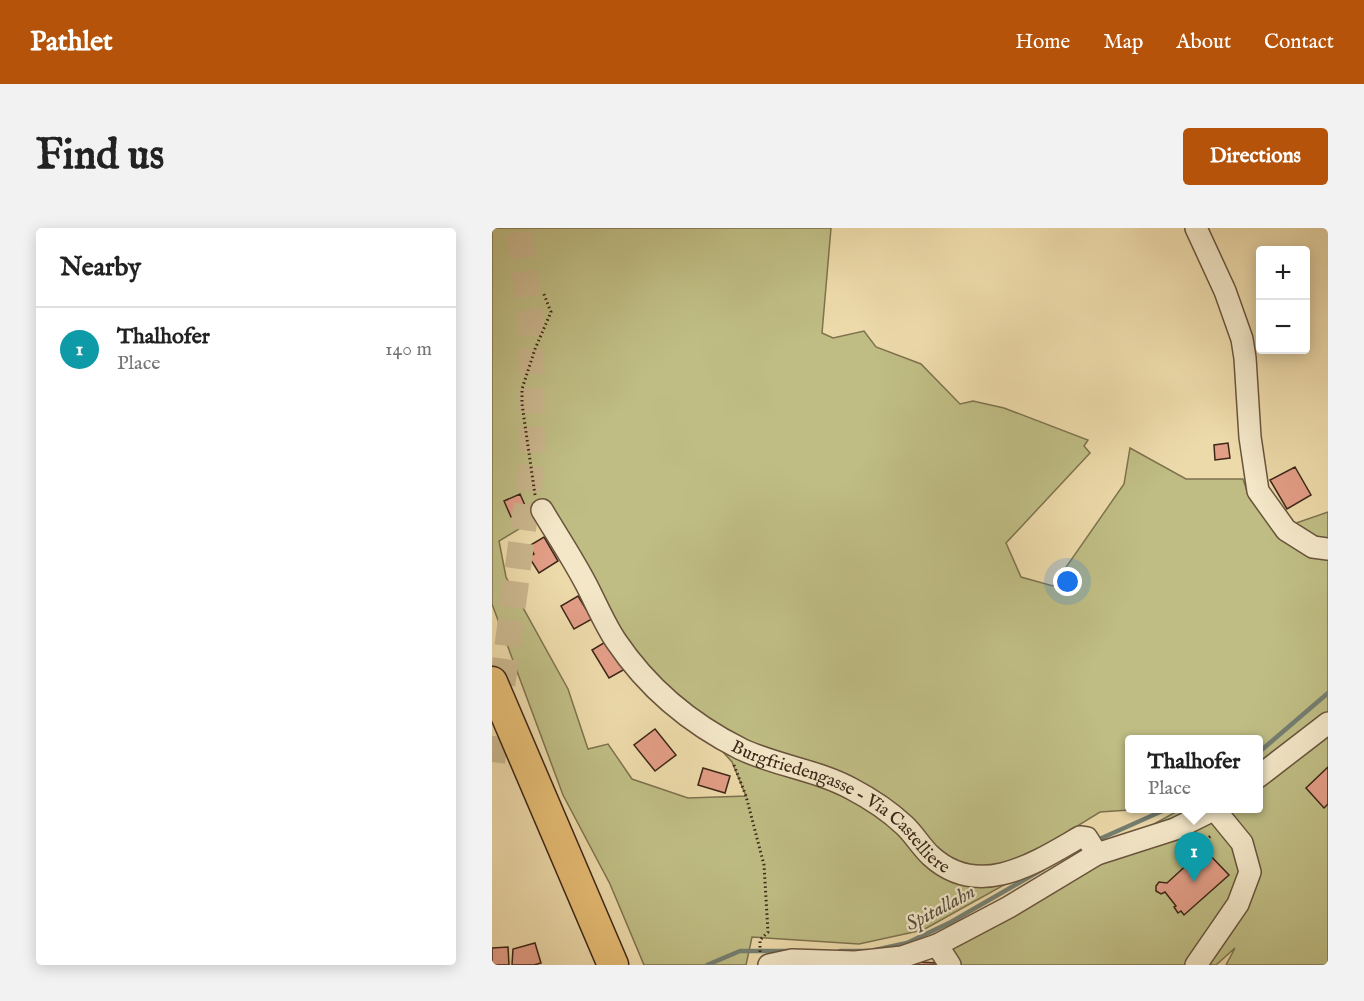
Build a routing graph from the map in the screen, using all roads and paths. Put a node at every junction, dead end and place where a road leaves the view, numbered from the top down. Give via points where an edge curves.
1 (1196, 228) edge
2 (543, 292) dead end
3 (542, 510) joint
4 (1328, 549) edge
5 (492, 682) edge
6 (1328, 723) edge
7 (492, 732) edge
8 (732, 762) dead end
9 (1263, 773) edge
10 (1208, 813) edge
11 (1219, 813) edge
12 (1216, 832) dead end
13 (1202, 843) dead end
14 (1093, 847) junction
15 (760, 940) dead end
16 (937, 945) junction
17 (774, 964) edge
18 (591, 965) edge
19 (614, 965) edge
20 (950, 965) edge
21 (1196, 965) edge

1 - 4 street via 1242,339 1258,491 1286,531 1313,547
2 - 3 path via 551,312 522,389 531,483
3 - 14 street, Burgfriedengasse - Via Castelliere via 615,639 638,670 707,730 767,760 851,788 905,826 931,856 964,874 990,876 1014,872 1080,837
5 - 19 highway
6 - 9 street
7 - 18 highway
8 - 15 path via 746,796 764,865 768,932
10 - 14 street via 1175,829
11 - 21 street via 1242,843 1250,872 1238,904
12 - 13 path
14 - 16 street via 1009,908
16 - 17 street via 902,957 855,962 792,960
16 - 20 street

